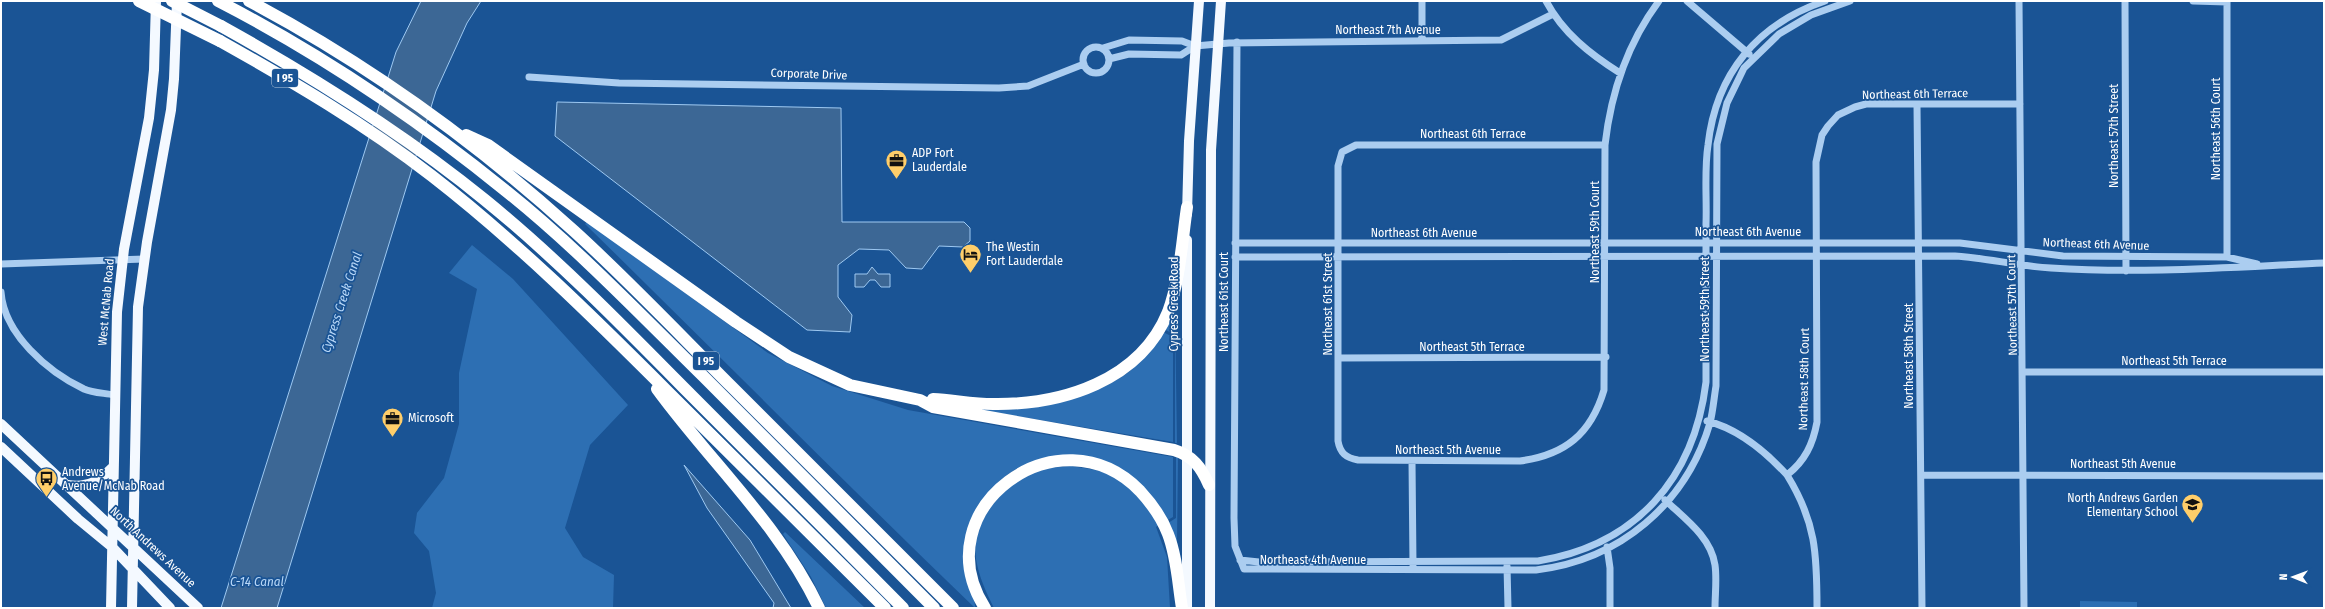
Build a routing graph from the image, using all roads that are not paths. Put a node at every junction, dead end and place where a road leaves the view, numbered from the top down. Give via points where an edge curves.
1 (139, 1) edge
2 (156, 1) edge
3 (172, 1) edge
4 (177, 1) edge
5 (249, 1) edge
6 (1199, 1) edge
7 (1221, 1) edge
8 (1422, 1) edge
9 (1546, 1) edge
10 (1659, 1) edge
11 (1687, 1) edge
12 (1825, 1) edge
13 (1850, 1) edge
14 (2019, 1) edge
15 (2125, 1) edge
16 (2193, 1) edge
17 (2227, 1) edge
18 (219, 2) edge
19 (1838, 3) edge
20 (1553, 14) junction
21 (1422, 41) junction
22 (1237, 42) junction
23 (1217, 44) junction
24 (1195, 46) junction
25 (1103, 48) junction
26 (1746, 51) junction
27 (1753, 57) junction
28 (1109, 59) junction
29 (1084, 64) junction
30 (1620, 73) junction
31 (529, 78) dead end
32 (2020, 104) junction
33 (1917, 105) junction
34 (448, 127) junction
35 (1822, 135) joint
36 (1605, 145) junction
37 (1342, 152) joint
38 (1187, 207) junction
39 (1706, 242) junction
40 (1716, 242) junction
41 (1920, 242) junction
42 (1235, 243) junction
43 (1606, 243) junction
44 (1816, 243) junction
45 (1338, 244) junction
46 (2022, 251) junction
47 (1338, 256) junction
48 (1606, 256) junction
49 (1706, 256) junction
50 (1716, 256) junction
51 (1816, 256) junction
52 (1920, 256) junction
53 (1234, 257) junction
54 (2126, 257) junction
55 (2227, 257) junction
56 (144, 259) junction
57 (122, 260) junction
58 (2324, 263) edge
59 (1, 264) edge
60 (2022, 265) junction
61 (2260, 265) junction
62 (1, 267) edge
63 (2126, 271) junction
64 (1, 292) edge
65 (634, 357) junction
66 (1339, 358) junction
67 (1606, 358) junction
68 (2024, 372) junction
69 (2324, 372) edge
70 (114, 395) junction
71 (920, 400) junction
72 (1700, 419) junction
73 (1710, 422) junction
74 (1, 424) edge
75 (1, 447) edge
76 (1187, 454) junction
77 (1344, 454) joint
78 (1553, 454) joint
79 (1412, 461) junction
80 (113, 467) junction
81 (1787, 475) junction
82 (1921, 475) junction
83 (2024, 475) junction
84 (2324, 476) edge
85 (1209, 485) junction
86 (68, 486) junction
87 (1660, 496) junction
88 (1667, 502) junction
89 (112, 527) junction
90 (1604, 540) junction
91 (112, 547) junction
92 (133, 547) junction
93 (1608, 550) junction
94 (1240, 560) junction
95 (1508, 561) junction
96 (1413, 562) junction
97 (133, 570) junction
98 (1414, 571) junction
99 (1508, 571) junction
100 (111, 608) edge
101 (132, 608) edge
102 (170, 608) edge
103 (198, 608) edge
104 (819, 608) edge
105 (885, 608) edge
106 (903, 608) edge
107 (934, 608) edge
108 (953, 608) edge
109 (985, 608) edge
110 (1182, 608) edge
111 (1187, 608) edge
112 (1210, 608) edge
113 (1508, 608) edge
114 (1610, 608) edge
115 (1715, 608) edge
116 (1817, 608) edge
117 (1922, 608) edge
118 (2024, 608) edge

1 - 65 highway, I 95, bridge via 220,41 349,116 433,176 539,266
2 - 57 main road, West McNab Road via 154,70 147,134
3 - 106 highway, bridge via 221,26 352,103 486,201 560,266
4 - 56 main road via 171,110
5 - 34 highway, I 95 via 363,68
6 - 24 main road, Cypress Creek Road
7 - 23 main road
8 - 21 street
9 - 20 street
10 - 30 street, Northeast 59th Court via 1630,48
11 - 26 street
12 - 26 street, Northeast 59th Street via 1786,18
13 - 19 street, Northeast 59th Street
14 - 32 street, Northeast 57th Court
15 - 54 street, Northeast 57th Street
16 - 17 street
17 - 55 street, Northeast 56th Court
18 - 107 highway via 290,40 358,82 444,142 508,192 597,272
19 - 27 street, Northeast 59th Street via 1792,25
20 - 21 street, Northeast 7th Avenue via 1500,40
20 - 30 street via 1579,44
21 - 22 street, Northeast 7th Avenue
22 - 23 street, Northeast 7th Avenue
22 - 42 street, Northeast 61st Court
23 - 24 street
23 - 85 main road via 1212,150
24 - 25 street via 1182,41 1129,40
24 - 28 street via 1181,55 1129,54
24 - 38 main road, Cypress Creek Road
25 - 28 street
25 - 29 street via 1095,46 1087,49 1083,56
26 - 27 street
26 - 39 street, Northeast 59th Street via 1727,78 1710,129 1707,147
27 - 40 street, Northeast 59th Street via 1732,91 1718,134
28 - 29 street via 1104,70 1096,73 1089,71
29 - 31 street, Corporate Drive via 1028,86 999,88 619,83
30 - 36 street, Northeast 59th Court
32 - 33 street, Northeast 6th Terrace
32 - 46 street, Northeast 57th Court
33 - 35 street, Northeast 6th Terrace via 1866,104 1854,107 1838,115
33 - 41 street, Northeast 58th Street
34 - 71 highway via 488,145 742,326 790,357 850,385
34 - 108 highway, I 95 via 522,185 598,253
35 - 44 street, Northeast 58th Court via 1816,162
36 - 37 street, Northeast 6th Terrace via 1356,145
36 - 43 street, Northeast 59th Court
37 - 45 street, Northeast 61st Street via 1338,166
38 - 71 highway via 1168,311 1148,346 1123,369 1084,390 1041,401 994,404
38 - 76 main road, Cypress Creek Road
39 - 40 street, Northeast 6th Avenue
39 - 43 street, Northeast 6th Avenue
39 - 49 street, Northeast 59th Street
40 - 44 street, Northeast 6th Avenue
40 - 50 street, Northeast 59th Street
41 - 44 street, Northeast 6th Avenue
41 - 46 street, Northeast 6th Avenue via 1982,244
41 - 52 street, Northeast 58th Street
42 - 45 street, Northeast 6th Avenue
42 - 53 street, Northeast 61st Court
43 - 45 street, Northeast 6th Avenue
43 - 48 street, Northeast 59th Court
44 - 51 street, Northeast 58th Court
45 - 47 street, Northeast 61st Street
46 - 54 street, Northeast 6th Avenue via 2063,256
46 - 60 street, Northeast 57th Court
47 - 48 street, Northeast 6th Avenue
47 - 53 street, Northeast 6th Avenue
47 - 66 street, Northeast 61st Street
48 - 49 street, Northeast 6th Avenue
48 - 67 street, Northeast 59th Court
49 - 50 street, Northeast 6th Avenue
49 - 72 street, Northeast 59th Street via 1706,382
50 - 51 street, Northeast 6th Avenue
50 - 73 street, Northeast 59th Street via 1716,386
51 - 52 street, Northeast 6th Avenue
51 - 81 street, Northeast 58th Court via 1817,422 1810,448
52 - 60 street, Northeast 6th Avenue via 1982,258
52 - 82 street, Northeast 58th Street
53 - 94 street, Northeast 61st Court via 1235,546
54 - 55 street, Northeast 6th Avenue
54 - 63 street, Northeast 57th Street
55 - 61 street, Northeast 6th Avenue
56 - 57 street
56 - 92 main road via 136,340
57 - 59 street
57 - 70 main road, West McNab Road
58 - 61 street, Northeast 6th Avenue
59 - 62 street
60 - 63 street, Northeast 6th Avenue
60 - 68 street, Northeast 57th Court
61 - 63 street, Northeast 6th Avenue via 2226,269
64 - 70 street via 10,325 48,368 85,389
65 - 104 highway via 680,421 767,524 801,573
65 - 105 highway, I 95
66 - 67 street, Northeast 5th Terrace
66 - 77 street, Northeast 61st Street via 1338,441
67 - 78 street, Northeast 59th Court via 1604,390 1593,419 1579,436
68 - 69 street, Northeast 5th Terrace
68 - 83 street, Northeast 57th Court
70 - 80 main road, West McNab Road
71 - 76 highway via 933,407 1166,448
72 - 73 street
72 - 87 street, Northeast 59th Street via 1681,466
73 - 81 street via 1750,440
73 - 88 street, Northeast 59th Street via 1689,472
74 - 86 main road, North Andrews Avenue
75 - 91 main road
76 - 85 highway via 1198,463
76 - 111 main road, Cypress Creek Road
77 - 79 street, Northeast 5th Avenue via 1350,459 1358,460
78 - 79 street, Northeast 5th Avenue via 1520,461
79 - 96 street
80 - 86 main road via 93,484
80 - 89 main road, West McNab Road
81 - 116 street via 1812,526 1817,566
82 - 83 street, Northeast 5th Avenue
82 - 117 street, Northeast 58th Street
83 - 84 street, Northeast 5th Avenue
83 - 118 street, Northeast 57th Court
85 - 112 main road
86 - 89 main road, North Andrews Avenue
87 - 88 street
87 - 90 street, Northeast 4th Avenue via 1636,520
88 - 93 street, Northeast 4th Avenue via 1640,527
88 - 115 street via 1704,538 1711,551 1715,565
89 - 91 main road, West McNab Road
89 - 92 main road, North Andrews Avenue
90 - 93 street
90 - 95 street, Northeast 4th Avenue via 1554,558
91 - 97 main road
91 - 100 main road, West McNab Road
92 - 97 main road
92 - 103 main road, North Andrews Avenue
93 - 99 street, Northeast 4th Avenue via 1551,568
93 - 114 street
94 - 96 street, Northeast 4th Avenue
94 - 98 street, Northeast 4th Avenue via 1244,569 1250,571
95 - 96 street, Northeast 4th Avenue
95 - 99 street
96 - 98 street
97 - 101 main road
97 - 102 main road
98 - 99 street, Northeast 4th Avenue
99 - 113 street
109 - 110 highway via 973,581 970,561 972,539 978,518 990,498 1006,482 1034,466 1062,460 1094,464 1116,472 1146,498 1160,517 1168,534

